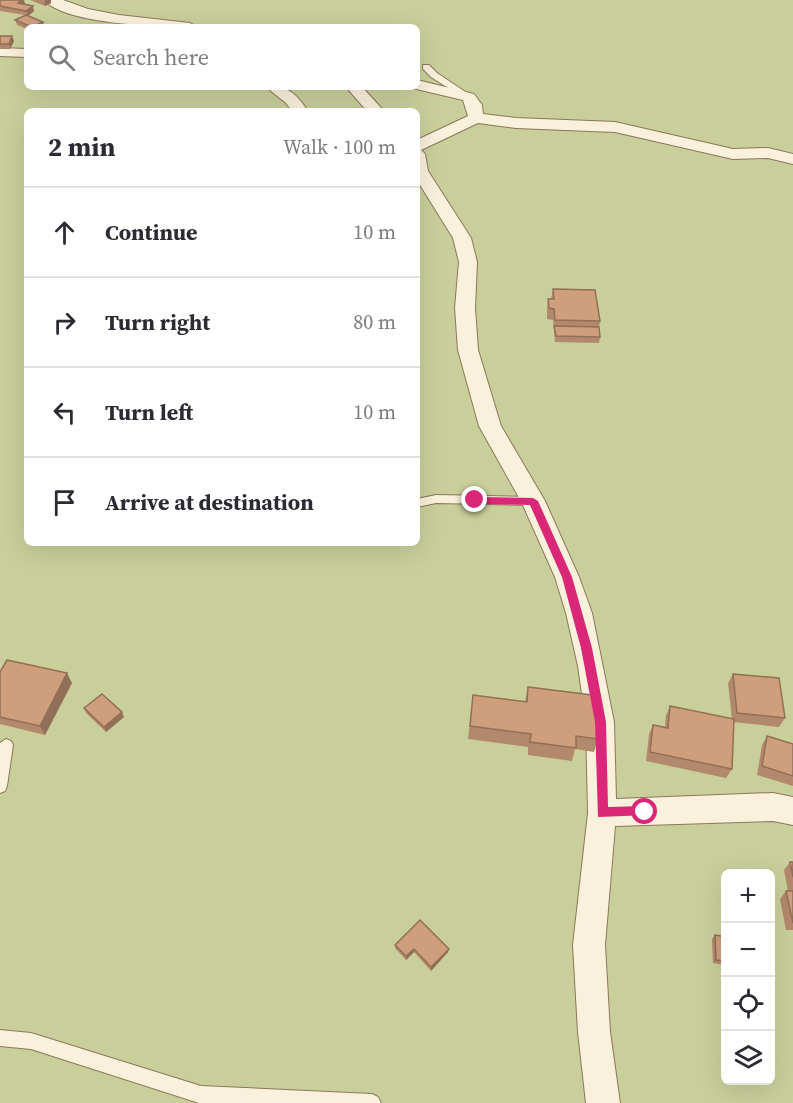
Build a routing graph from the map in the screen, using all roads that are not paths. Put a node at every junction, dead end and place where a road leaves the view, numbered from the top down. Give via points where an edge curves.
1 (51, 0) edge
2 (164, 24) edge
3 (0, 52) edge
4 (24, 53) edge
5 (426, 67) dead end
6 (420, 86) edge
7 (278, 90) edge
8 (357, 90) edge
9 (469, 97) junction
10 (298, 108) edge
11 (373, 108) edge
12 (476, 118) junction
13 (420, 159) edge
14 (793, 159) edge
15 (420, 164) edge
16 (533, 501) junction
17 (420, 503) edge
18 (6, 745) dead end
19 (0, 786) edge
20 (793, 811) edge
21 (602, 813) junction
22 (0, 1038) edge
23 (372, 1103) edge
24 (603, 1103) edge

1 - 2 street via 102,17
3 - 4 street
5 - 9 lane
6 - 9 street
7 - 10 street
8 - 11 street
9 - 12 street
12 - 13 street
12 - 14 street via 615,127 733,154 768,153
15 - 16 street via 462,238 468,262 468,350 481,397 501,448
16 - 17 lane
16 - 21 street via 567,577 581,623 600,722
18 - 19 lane
20 - 21 street via 773,807
21 - 24 street via 589,945
22 - 23 lane via 31,1041 201,1095

